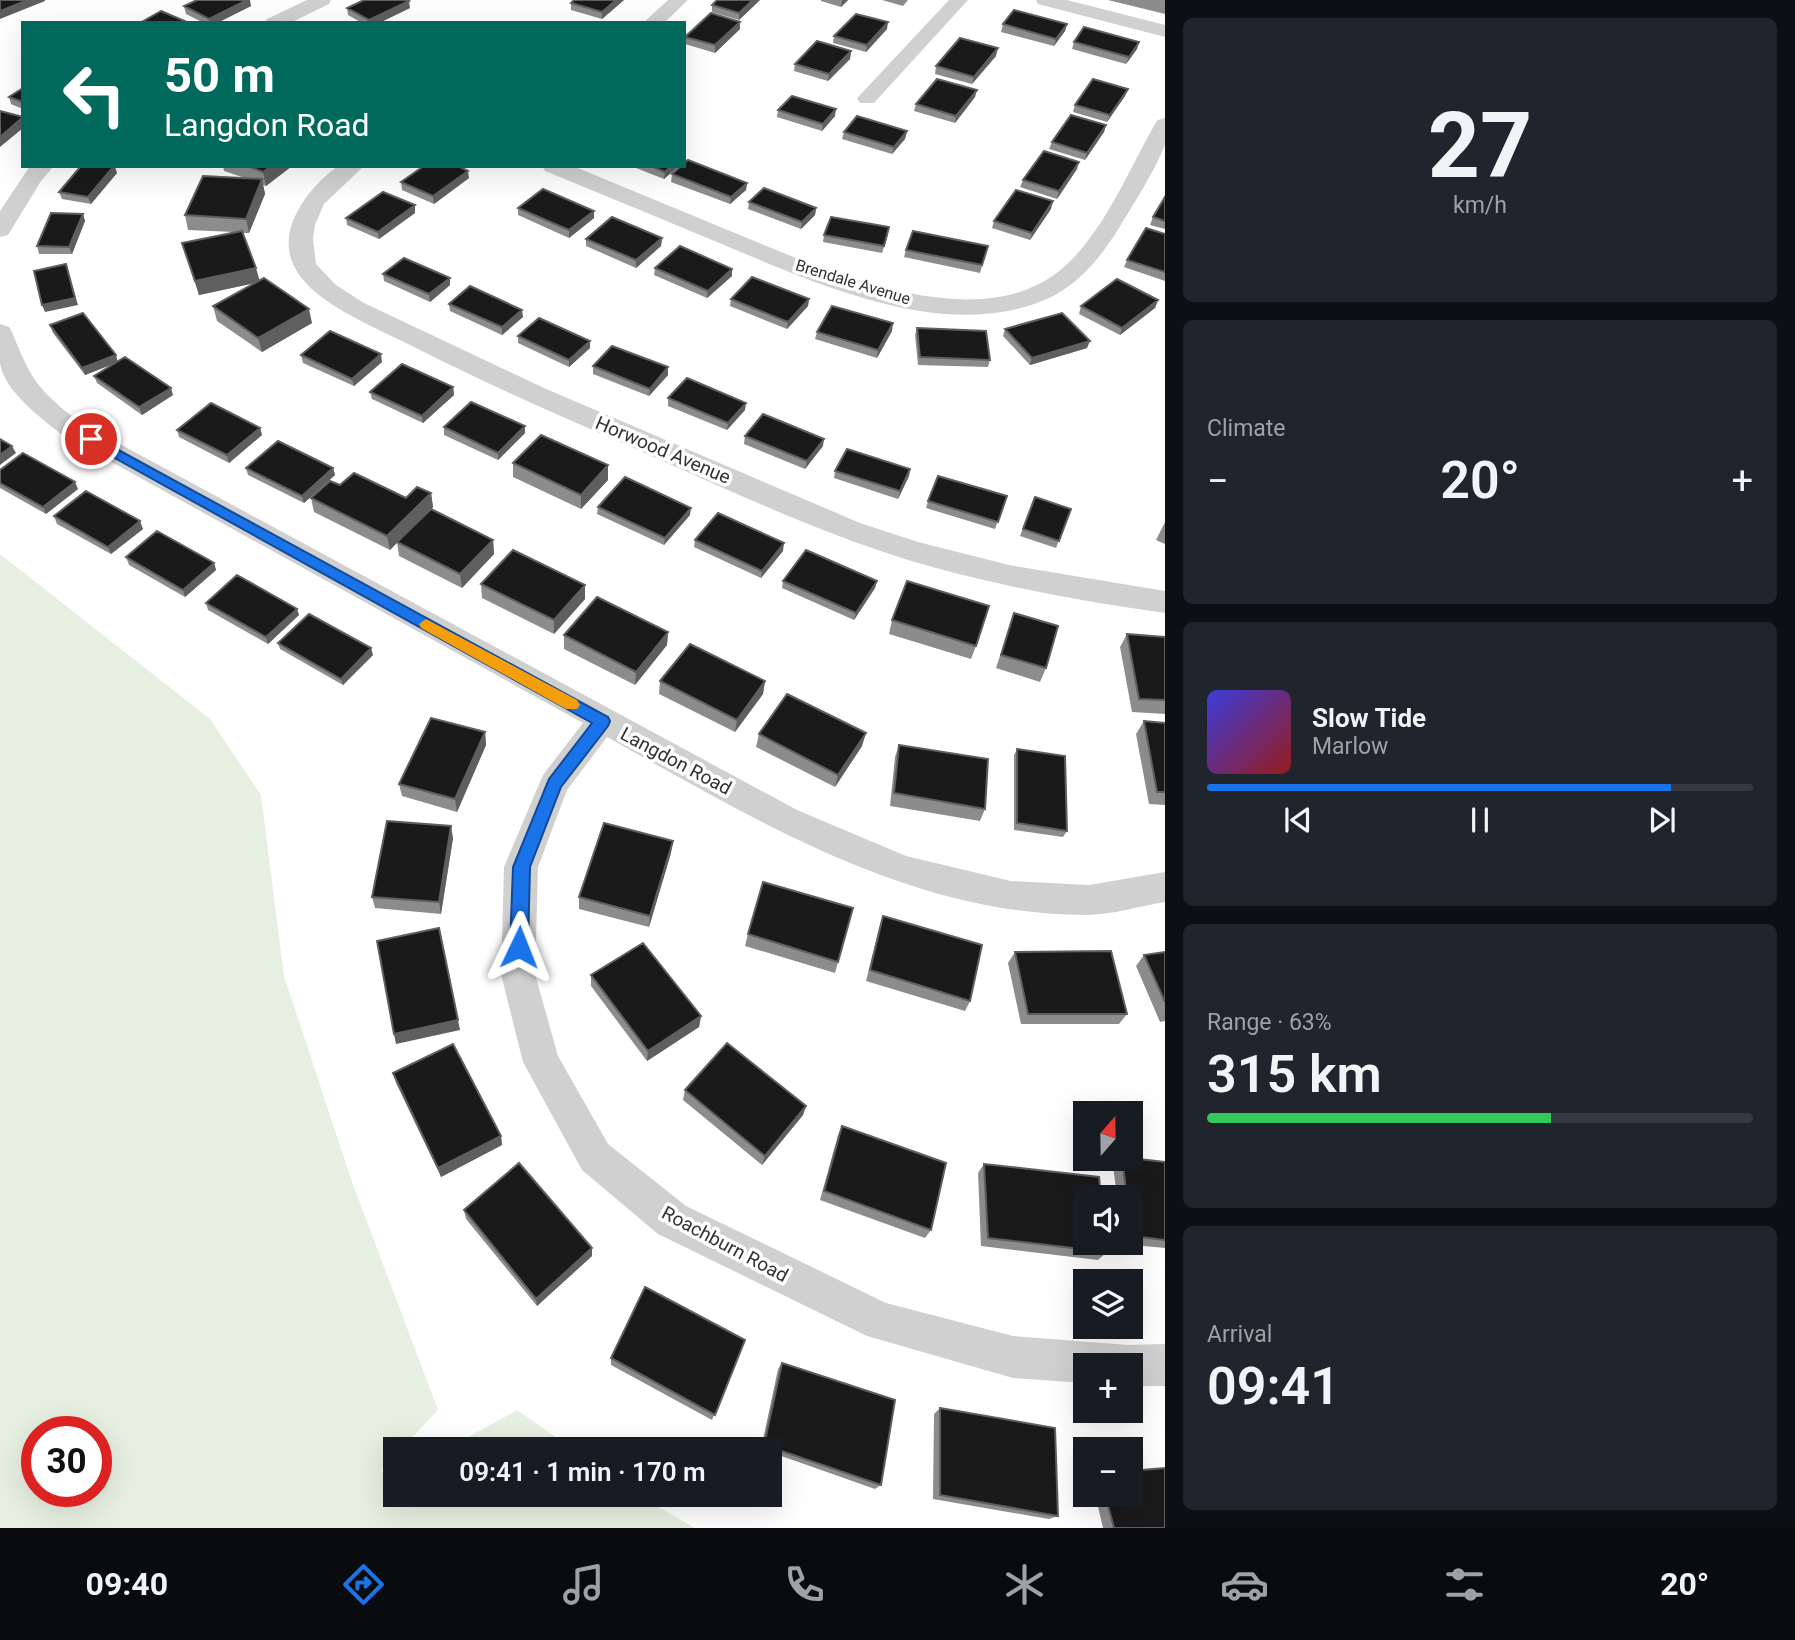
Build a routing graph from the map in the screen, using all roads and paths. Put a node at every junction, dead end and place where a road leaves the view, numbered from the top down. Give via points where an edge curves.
1 (322, 0) edge
2 (679, 0) edge
3 (959, 0) edge
4 (1045, 0) edge
5 (282, 21) edge
6 (654, 21) edge
7 (1165, 32) edge
8 (867, 99) dead end
9 (1165, 124) edge
10 (41, 168) edge
11 (350, 168) edge
12 (558, 168) edge
13 (0, 230) edge
14 (0, 332) edge
15 (1165, 602) edge
16 (602, 721) junction
17 (1165, 887) edge
18 (1073, 1361) edge
19 (1143, 1365) edge
20 (1165, 1365) edge

1 - 5 street
2 - 6 street
3 - 8 street
4 - 7 street
9 - 12 street, Brendale Avenue via 1100,238 1074,270 1033,294 962,306 904,300 846,282
10 - 13 street
11 - 15 street, Horwood Avenue via 319,195 305,215 300,238 304,265 327,289 358,309 502,382 826,520 914,551 1015,578
14 - 16 street, Langdon Road via 15,371 33,398 70,428
16 - 17 street, Langdon Road via 786,820 902,869 1011,896 1089,900
16 - 18 street, Roachburn Road via 554,784 522,867 518,974 541,1062 595,1157 671,1220 881,1322 1013,1357
19 - 20 street

